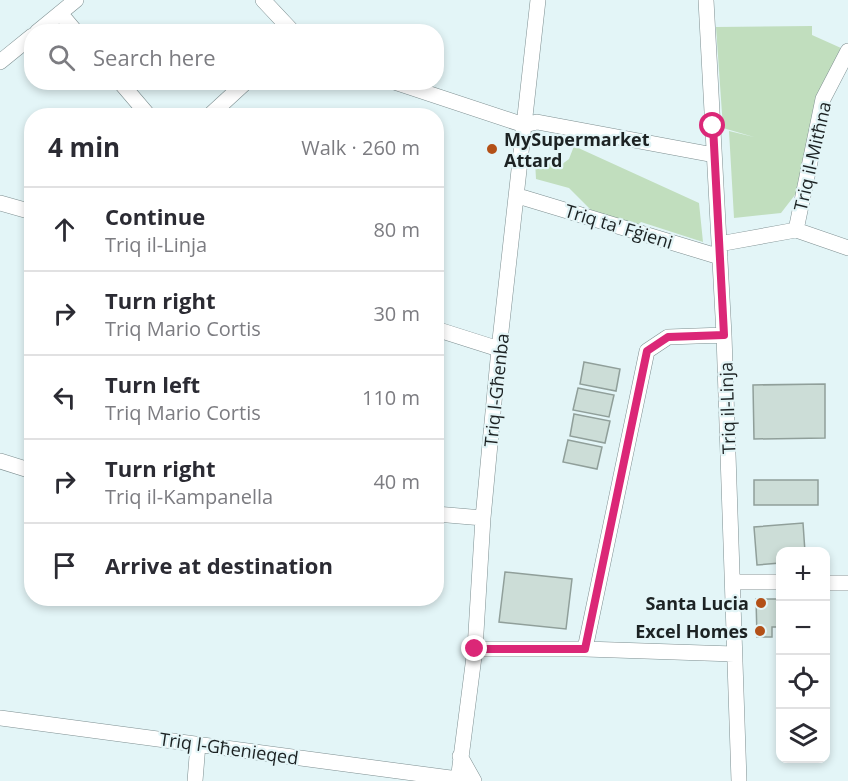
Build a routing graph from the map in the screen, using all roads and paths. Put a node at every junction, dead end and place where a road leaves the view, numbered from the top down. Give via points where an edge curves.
1 (76, 0) edge
2 (263, 0) edge
3 (538, 0) edge
4 (706, 0) edge
5 (60, 13) junction
6 (47, 24) edge
7 (69, 24) edge
8 (286, 24) edge
9 (24, 42) edge
10 (848, 51) edge
11 (0, 62) edge
12 (127, 90) edge
13 (237, 90) edge
14 (418, 90) edge
15 (142, 108) edge
16 (218, 108) edge
17 (524, 125) junction
18 (714, 155) junction
19 (518, 196) junction
20 (0, 203) edge
21 (24, 210) edge
22 (796, 230) junction
23 (848, 248) edge
24 (719, 250) junction
25 (444, 332) edge
26 (724, 335) junction
27 (499, 349) junction
28 (0, 461) edge
29 (24, 468) edge
30 (444, 514) edge
31 (483, 518) junction
32 (733, 582) junction
33 (776, 582) edge
34 (830, 583) edge
35 (848, 583) edge
36 (475, 649) junction
37 (585, 649) junction
38 (734, 654) junction
39 (0, 718) edge
40 (198, 744) junction
41 (463, 780) edge
42 (195, 781) edge
43 (740, 781) edge

1 - 5 street
2 - 8 street
3 - 17 street, Triq l-Għenba
4 - 18 street, Triq il-Linja
5 - 6 street
5 - 7 street
9 - 11 street
10 - 22 street, Triq il-Mitħna via 823,99
12 - 15 street
13 - 16 street
14 - 17 street
17 - 18 street via 537,122
17 - 19 street, Triq l-Għenba
18 - 24 street, Triq il-Linja
19 - 24 street, Triq ta' Fġieni
19 - 27 street, Triq l-Għenba
20 - 21 street
22 - 23 street
22 - 24 street
24 - 26 street, Triq il-Linja
25 - 27 street
26 - 32 street, Triq il-Linja
26 - 37 street via 668,337 647,351
27 - 31 street, Triq l-Għenba
28 - 29 street
30 - 31 street
31 - 36 street, Triq l-Għenba
32 - 33 street
32 - 38 street, Triq il-Linja
34 - 35 street
36 - 37 street
36 - 41 street, Triq l-Għenba via 460,756
37 - 38 street
38 - 43 street, Triq il-Linja
39 - 40 street, Triq l-Għenieqed
40 - 41 street, Triq l-Għenieqed
40 - 42 street

